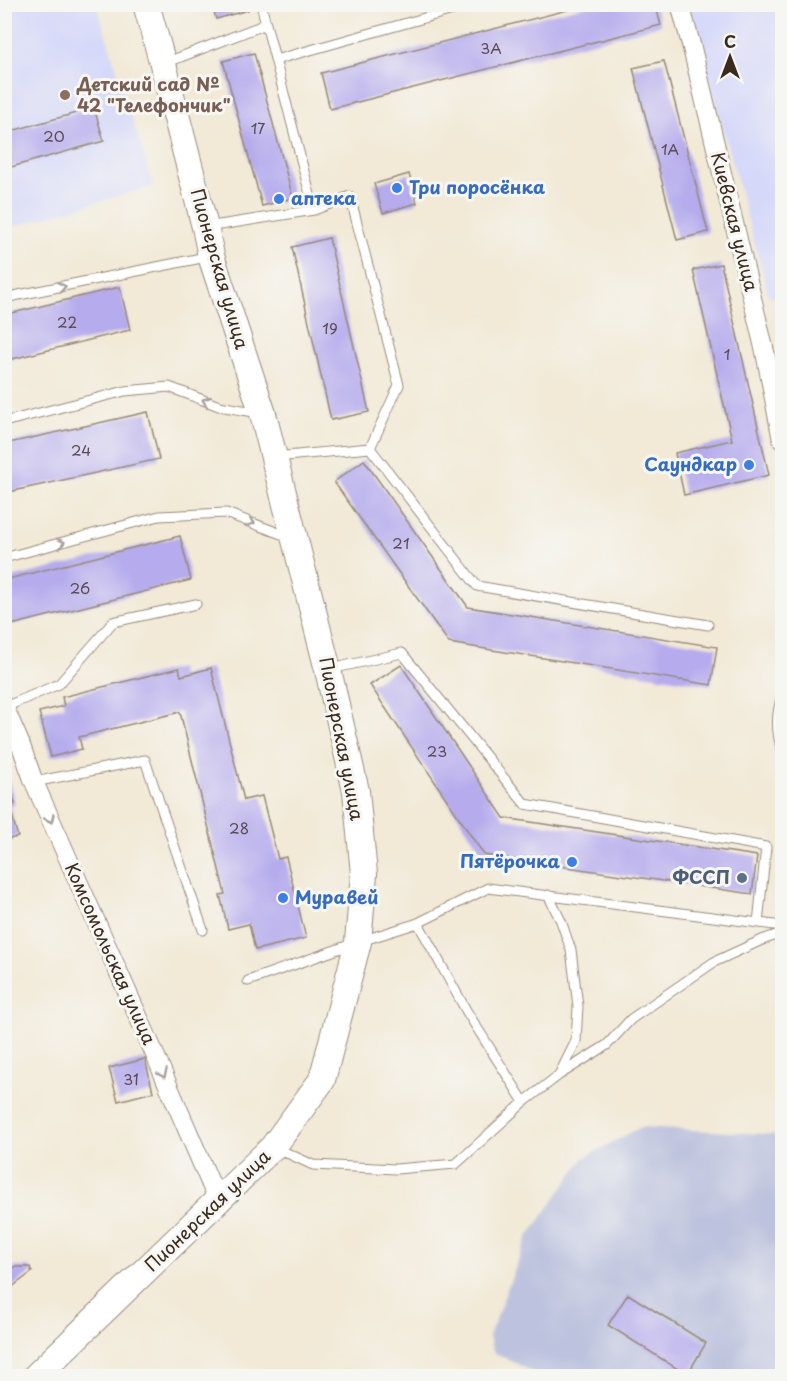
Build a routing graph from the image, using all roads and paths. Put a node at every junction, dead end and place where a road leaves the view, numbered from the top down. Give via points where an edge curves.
1 (146, 4) edge
2 (261, 4) edge
3 (474, 4) edge
4 (680, 4) edge
5 (266, 24) junction
6 (275, 60) junction
7 (163, 64) junction
8 (314, 210) junction
9 (205, 227) junction
10 (211, 256) junction
11 (4, 298) edge
12 (263, 414) junction
13 (4, 422) edge
14 (783, 440) edge
15 (370, 448) junction
16 (274, 458) junction
17 (295, 539) junction
18 (4, 558) edge
19 (196, 603) dead end
20 (708, 625) dead end
21 (328, 669) junction
22 (783, 696) edge
23 (5, 707) edge
24 (12, 745) edge
25 (783, 750) edge
26 (34, 782) junction
27 (548, 895) junction
28 (418, 923) junction
29 (758, 923) junction
30 (783, 926) edge
31 (203, 930) dead end
32 (783, 933) edge
33 (358, 942) junction
34 (248, 981) dead end
35 (559, 1076) junction
36 (524, 1102) junction
37 (273, 1147) junction
38 (218, 1201) junction
39 (36, 1377) edge

1 - 7 main road, Пионерская улица
2 - 5 lane
3 - 6 lane
4 - 14 street, Киевская улица
5 - 6 lane
5 - 7 lane
6 - 8 lane
7 - 9 main road, Пионерская улица
8 - 9 lane
8 - 15 lane via 350,196 399,385
9 - 10 main road, Пионерская улица
11 -> 10 lane
10 - 12 main road, Пионерская улица
12 -> 13 lane via 219,406 169,387 125,392
12 - 16 main road, Пионерская улица
15 - 16 lane
15 - 20 lane via 477,586
16 - 17 main road, Пионерская улица
18 -> 17 lane via 159,516 226,513
17 - 21 main road, Пионерская улица
19 - 23 lane via 113,622 58,684
21 - 29 lane via 402,653 525,804 766,847
21 - 33 main road, Пионерская улица via 356,791 364,874
22 - 25 lane via 778,710 778,739
23 - 24 street, Комсомольская улица
24 - 26 street, Комсомольская улица
26 - 31 lane via 145,760
26 -> 38 street, Комсомольская улица
27 - 28 lane via 488,888
27 - 29 lane
27 - 35 lane via 571,951 578,1006 576,1041
28 - 33 lane
28 - 36 lane via 467,1012
29 - 30 lane
32 - 35 lane via 714,962 631,1019 607,1045
33 - 34 lane
33 - 37 main road, Пионерская улица via 322,1080
35 - 36 lane
36 - 37 lane via 456,1164 396,1169 314,1165
37 - 38 main road, Пионерская улица
38 - 39 main road, Пионерская улица

